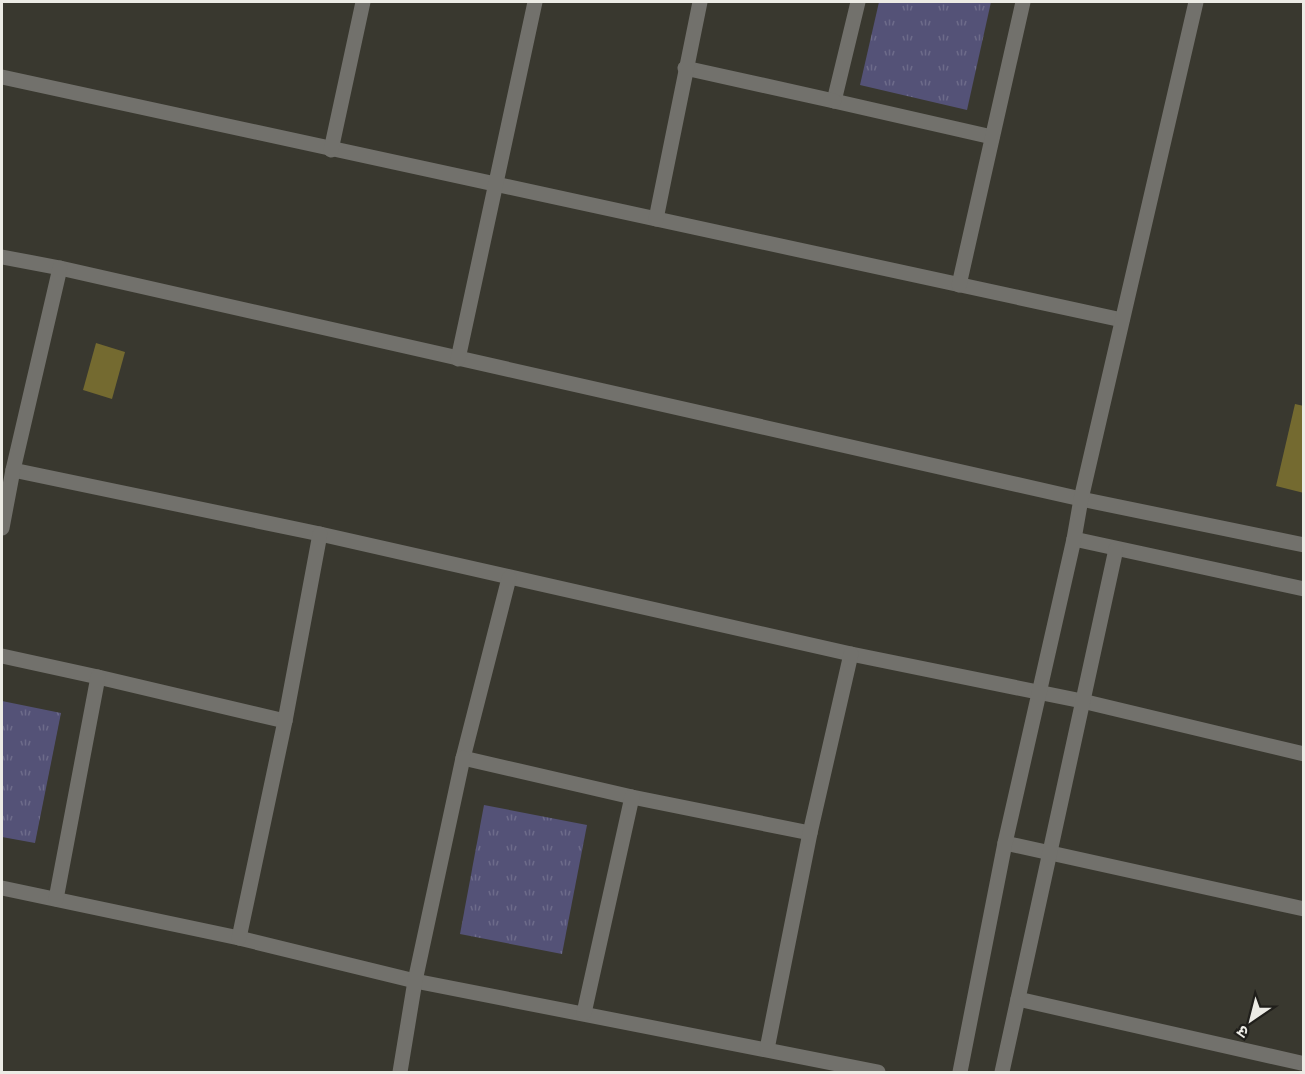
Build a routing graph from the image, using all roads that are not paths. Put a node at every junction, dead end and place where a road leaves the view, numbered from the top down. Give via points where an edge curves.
1 (363, 2) edge
2 (535, 2) edge
3 (700, 2) edge
4 (858, 2) edge
5 (1023, 2) edge
6 (1196, 2) edge
7 (685, 68) junction
8 (2, 77) edge
9 (834, 101) junction
10 (992, 137) junction
11 (332, 150) junction
12 (496, 185) junction
13 (656, 219) junction
14 (2, 257) edge
15 (60, 268) junction
16 (959, 285) junction
17 (1122, 320) junction
18 (458, 359) junction
19 (13, 470) junction
20 (1081, 499) junction
21 (2, 528) edge
22 (320, 534) junction
23 (1074, 539) junction
24 (1304, 544) edge
25 (1116, 549) junction
26 (509, 578) junction
27 (1304, 589) edge
28 (851, 654) junction
29 (2, 656) edge
30 (98, 677) junction
31 (1039, 693) junction
32 (1082, 701) junction
33 (285, 722) junction
34 (1304, 754) edge
35 (463, 758) junction
36 (632, 797) junction
37 (810, 833) junction
38 (1005, 843) junction
39 (1050, 855) junction
40 (2, 888) edge
41 (56, 899) junction
42 (1304, 909) edge
43 (239, 938) junction
44 (416, 981) junction
45 (1018, 999) junction
46 (584, 1013) junction
47 (767, 1049) junction
48 (1301, 1062) edge
49 (400, 1072) edge
50 (878, 1072) edge
51 (960, 1072) edge
52 (1002, 1072) edge

1 - 11 street
2 - 12 street
3 - 7 street
4 - 9 street
5 - 10 street
6 - 17 street
7 - 9 street
7 - 13 street
8 - 11 street
9 - 10 street
10 - 16 street
11 - 12 street
12 - 13 street
12 - 18 street
13 - 16 street
14 - 15 street
15 - 18 street
15 - 19 street
16 - 17 street
17 - 20 street
18 - 20 street
19 - 21 street
19 - 22 street
20 - 23 street
20 - 24 street
22 - 26 street
22 - 33 street
23 - 25 street
23 - 31 street
25 - 27 street
25 - 32 street
26 - 28 street
26 - 35 street
28 - 31 street
28 - 37 street
29 - 30 street
30 - 33 street
30 - 41 street
31 - 32 street
31 - 38 street
32 - 34 street
32 - 39 street
33 - 43 street
35 - 36 street
35 - 44 street
36 - 37 street
36 - 46 street
37 - 47 street
38 - 39 street
38 - 51 street
39 - 42 street
39 - 45 street
40 - 41 street
41 - 43 street
43 - 44 street
44 - 46 street
44 - 49 street
45 - 48 street
45 - 52 street
46 - 47 street
47 - 50 street

